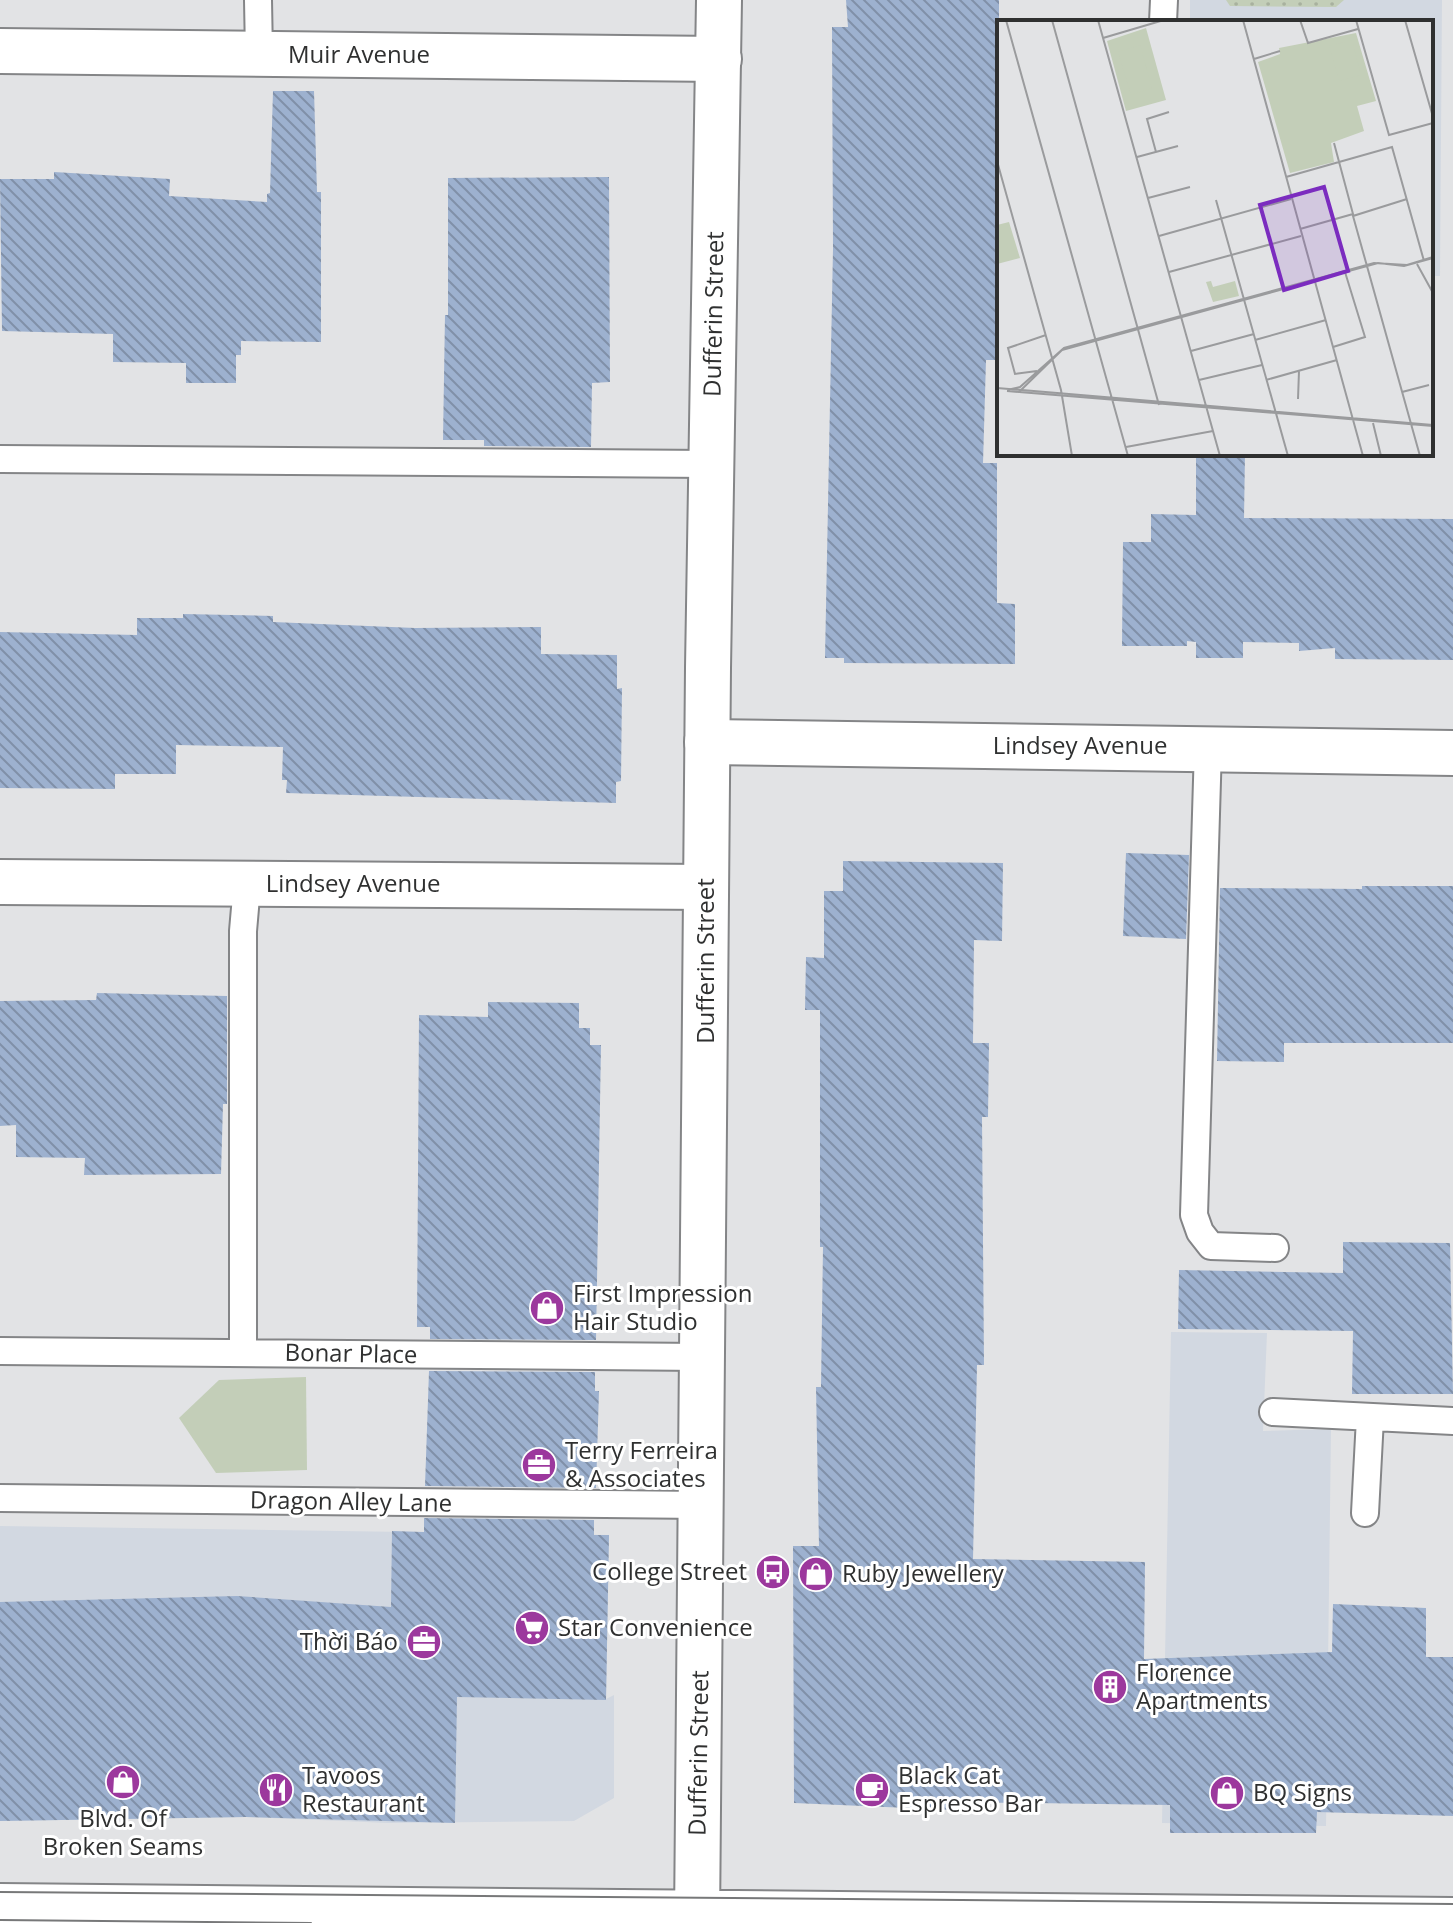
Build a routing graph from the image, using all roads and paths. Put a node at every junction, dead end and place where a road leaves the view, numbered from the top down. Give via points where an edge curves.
1 (258, 0) edge
2 (719, 0) edge
3 (1164, 0) edge
4 (1163, 20) edge
5 (0, 51) edge
6 (259, 54) junction
7 (719, 59) junction
8 (0, 459) edge
9 (711, 464) junction
10 (707, 742) junction
11 (1208, 747) junction
12 (1453, 753) edge
13 (0, 882) edge
14 (247, 885) junction
15 (706, 887) junction
16 (1275, 1248) dead end
17 (0, 1351) edge
18 (243, 1352) junction
19 (702, 1357) junction
20 (1273, 1412) dead end
21 (1370, 1418) junction
22 (1453, 1421) edge
23 (0, 1498) edge
24 (702, 1505) junction
25 (1365, 1513) dead end
26 (0, 1906) edge
27 (238, 1916) edge
28 (697, 1917) edge
29 (1453, 1920) edge
30 (1384, 1922) edge

1 - 6 lane
2 - 7 main road, Dufferin Street
3 - 4 lane
5 - 6 main road, Muir Avenue
6 - 7 main road, Muir Avenue
7 - 9 main road, Dufferin Street
8 - 9 lane
9 - 10 main road, Dufferin Street
10 - 11 main road, Lindsey Avenue
10 - 15 main road, Dufferin Street
11 - 12 main road, Lindsey Avenue
11 - 16 lane via 1194,1215 1211,1246
13 - 14 main road, Lindsey Avenue
14 - 15 main road, Lindsey Avenue
14 - 18 lane
15 - 19 main road, Dufferin Street
17 - 18 lane, Bonar Place
18 - 19 lane, Bonar Place
19 - 24 main road, Dufferin Street
20 - 21 lane
21 - 22 lane
21 - 25 lane
23 - 24 lane, Dragon Alley Lane
24 - 28 main road, Dufferin Street
26 - 27 main road
27 - 28 main road
28 - 30 main road
29 - 30 main road

